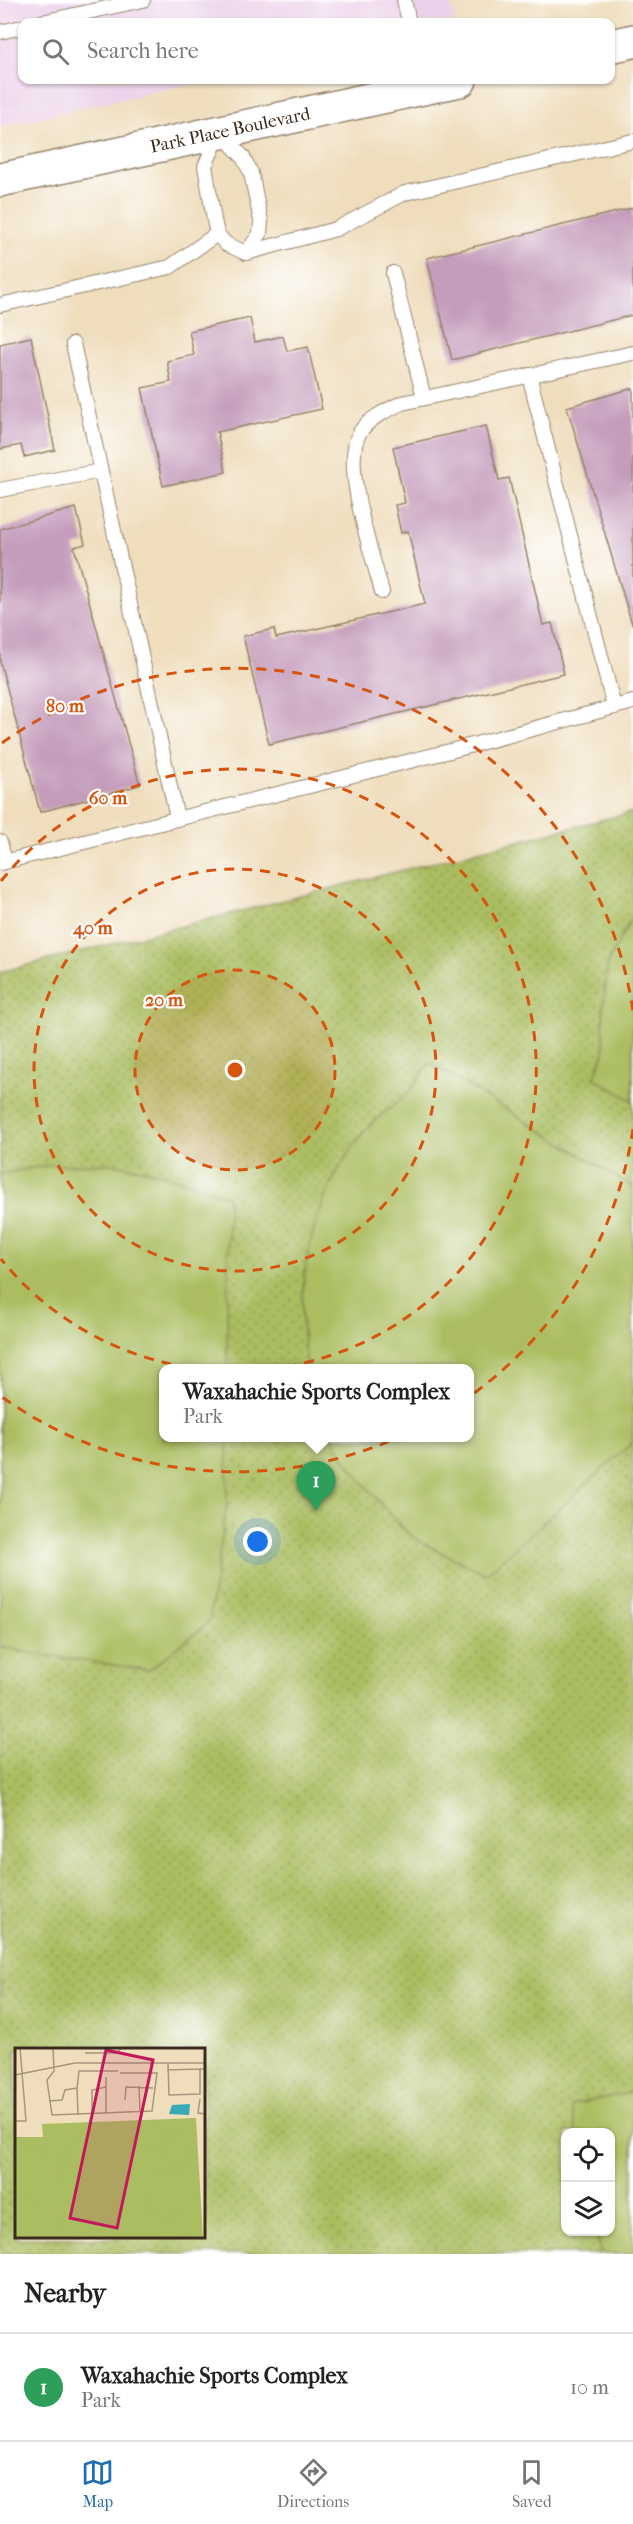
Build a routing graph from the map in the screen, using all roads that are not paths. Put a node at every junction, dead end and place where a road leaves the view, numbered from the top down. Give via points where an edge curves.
1 (143, 0) edge
2 (404, 0) edge
3 (60, 18) edge
4 (408, 18) edge
5 (18, 28) edge
6 (0, 32) edge
7 (633, 41) edge
8 (615, 45) edge
9 (422, 84) edge
10 (220, 132) junction
11 (633, 141) edge
12 (0, 180) edge
13 (217, 234) junction
14 (246, 253) junction
15 (393, 273) dead end
16 (0, 305) edge
17 (73, 344) dead end
18 (633, 353) edge
19 (529, 375) junction
20 (424, 398) junction
21 (101, 471) junction
22 (0, 490) edge
23 (382, 592) dead end
24 (633, 702) edge
25 (614, 707) junction
26 (177, 818) junction
27 (0, 842) edge
28 (2, 862) edge

1 - 3 lane
2 - 4 lane
5 - 6 lane
7 - 8 street
9 - 10 street, Park Place Boulevard
10 - 12 street, Park Place Boulevard
10 - 13 lane via 205,166
10 - 14 lane via 251,173 261,221 260,234
11 - 14 lane via 405,194 336,229
13 - 14 lane via 226,244
13 - 16 lane via 170,267
15 - 20 lane
17 - 21 lane
18 - 19 lane
19 - 20 lane
19 - 25 lane
20 - 23 lane via 384,412 360,432 354,447 354,486
21 - 22 lane
21 - 26 lane
24 - 25 lane
25 - 26 lane
26 - 28 lane
27 - 28 lane

